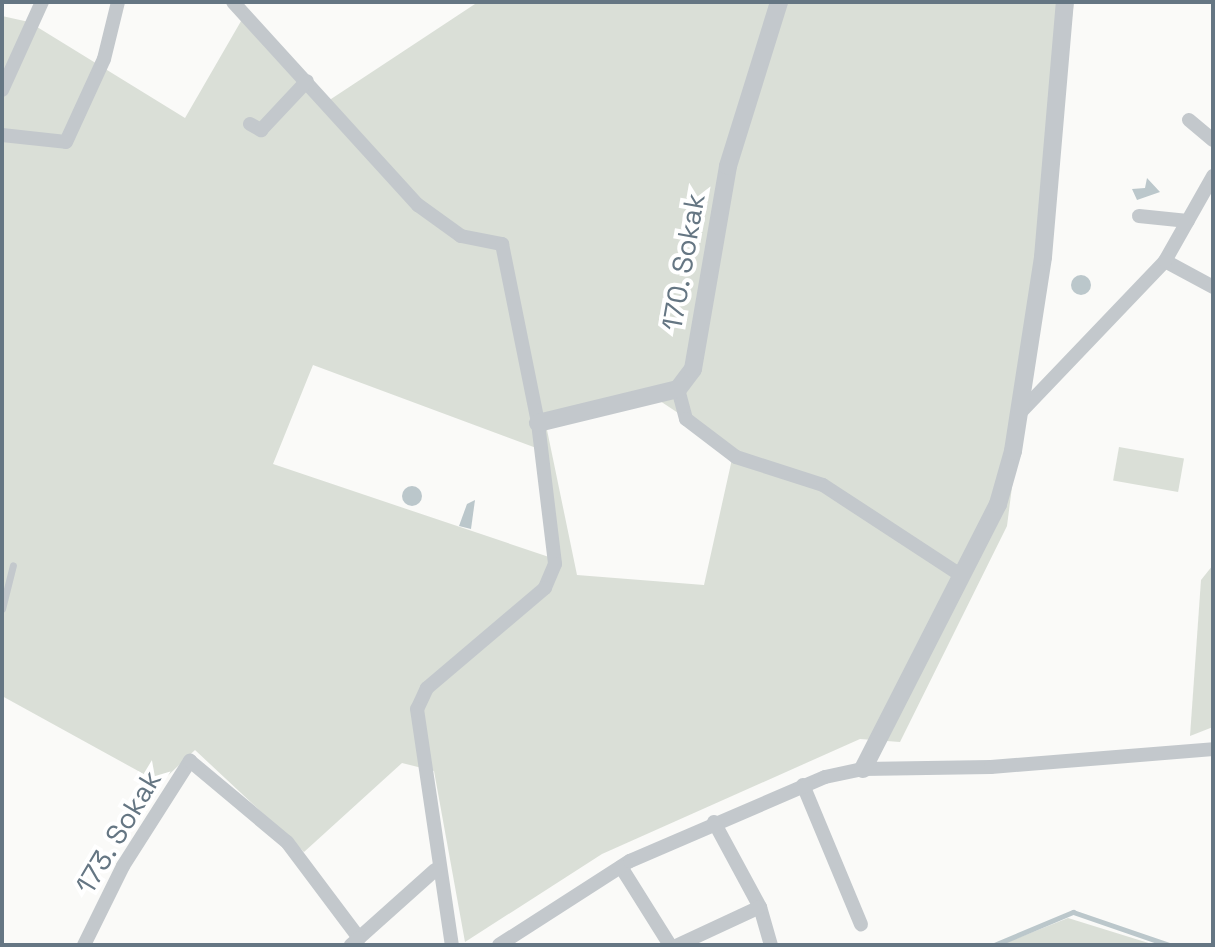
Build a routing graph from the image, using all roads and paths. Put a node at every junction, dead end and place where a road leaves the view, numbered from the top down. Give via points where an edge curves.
1 (42, 2) edge
2 (118, 2) edge
3 (233, 2) edge
4 (779, 2) edge
5 (1065, 2) edge
6 (307, 81) junction
7 (2, 90) edge
8 (1189, 120) dead end
9 (250, 124) dead end
10 (2, 135) edge
11 (1213, 140) edge
12 (1213, 176) edge
13 (1139, 216) dead end
14 (1188, 221) junction
15 (1165, 261) junction
16 (1213, 287) edge
17 (678, 389) junction
18 (1018, 415) junction
19 (538, 423) junction
20 (13, 565) dead end
21 (959, 574) junction
22 (2, 609) edge
23 (1213, 749) edge
24 (863, 769) junction
25 (803, 785) junction
26 (714, 822) junction
27 (621, 867) junction
28 (435, 870) junction
29 (760, 907) junction
30 (861, 924) dead end
31 (355, 941) edge
32 (84, 945) edge
33 (452, 945) edge
34 (499, 945) edge
35 (670, 945) edge
36 (678, 945) edge
37 (771, 945) edge

1 - 7 street
2 - 10 street via 104,59 66,142
3 - 6 street
4 - 17 street, 170. Sokak via 728,166 693,369
5 - 18 street via 1043,257
6 - 9 street via 261,130
6 - 19 street via 418,205 461,236 502,244
8 - 11 street
12 - 14 street
13 - 14 street
14 - 15 street
15 - 16 street
15 - 18 street
17 - 19 street
17 - 21 street via 686,419 736,457 823,485
18 - 21 street via 998,504
19 - 28 street via 555,564 545,588 427,688 417,709
20 - 22 lane
21 - 24 street
23 - 24 street via 991,767
24 - 25 street
25 - 26 street
25 - 30 street
26 - 27 street
26 - 29 street
27 - 34 street
27 - 35 street
28 - 31 street
28 - 33 street
29 - 36 street
29 - 37 street
31 - 32 street, 173. Sokak via 287,842 190,761 123,866

